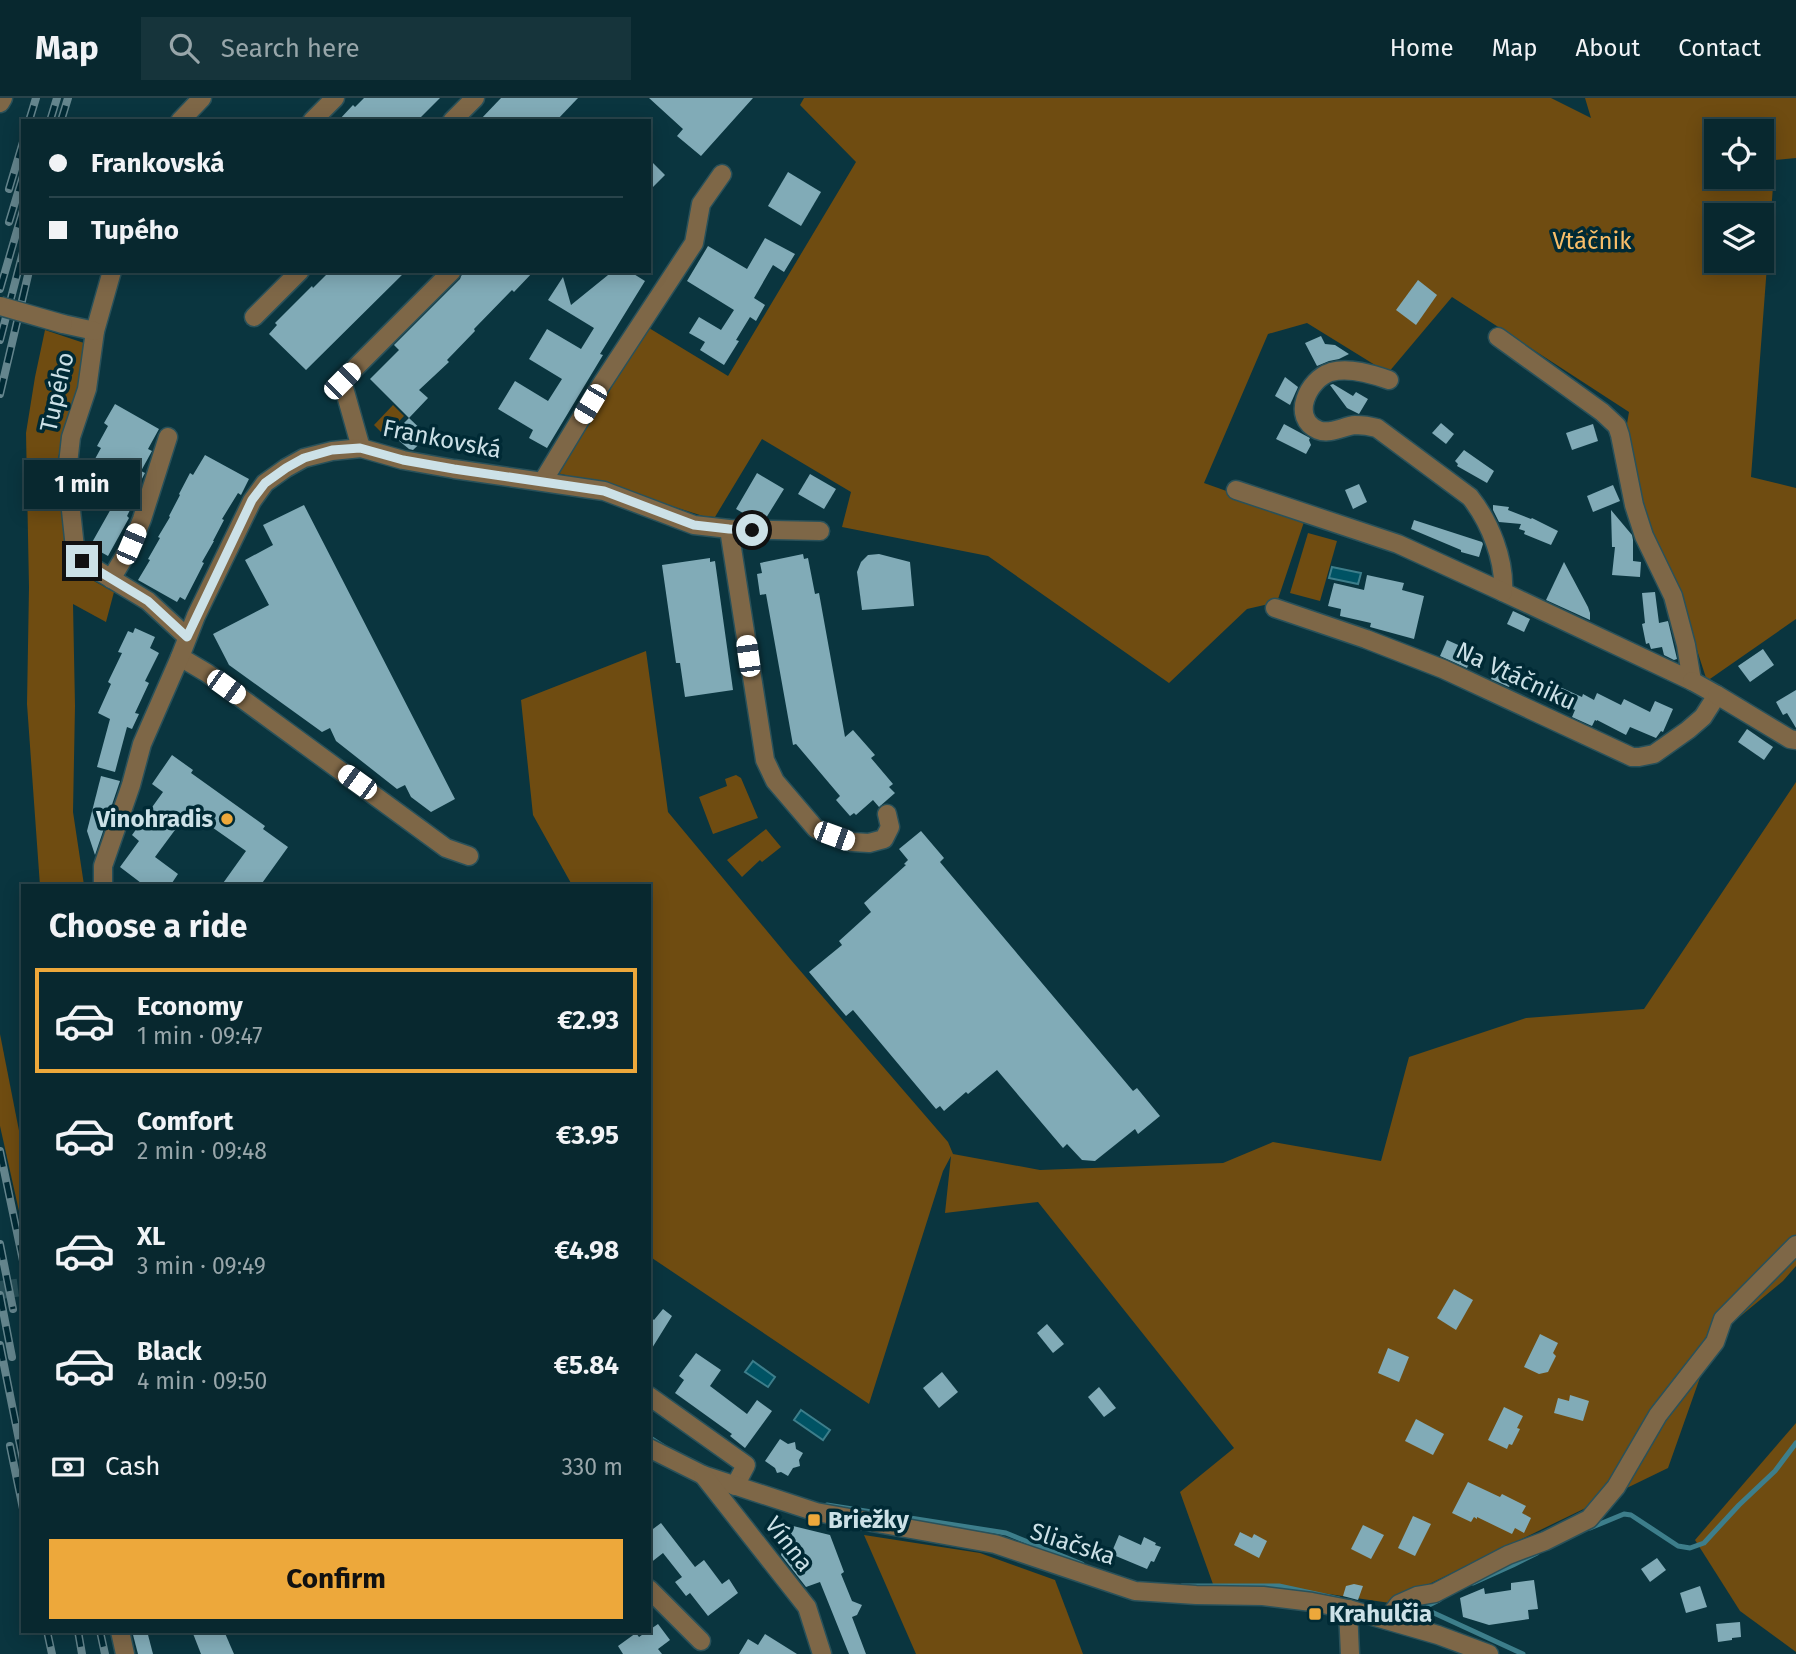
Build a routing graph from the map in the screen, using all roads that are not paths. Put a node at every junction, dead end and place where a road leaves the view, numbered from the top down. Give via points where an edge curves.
1 (3, 98) edge
2 (202, 98) edge
3 (335, 98) edge
4 (475, 98) edge
5 (0, 103) edge
6 (182, 119) edge
7 (314, 119) edge
8 (454, 119) edge
9 (722, 174) dead end
10 (111, 273) edge
11 (298, 273) edge
12 (450, 273) edge
13 (0, 306) edge
14 (254, 317) dead end
15 (95, 331) junction
16 (1499, 337) dead end
17 (1389, 380) dead end
18 (168, 437) dead end
19 (360, 448) junction
20 (543, 481) junction
21 (1236, 490) dead end
22 (729, 529) junction
23 (820, 531) dead end
24 (111, 579) junction
25 (1503, 592) junction
26 (1275, 608) dead end
27 (187, 637) junction
28 (180, 657) junction
29 (1692, 681) junction
30 (1717, 695) junction
31 (1796, 740) edge
32 (887, 814) dead end
33 (469, 856) dead end
34 (103, 884) edge
35 (1796, 1245) edge
36 (651, 1397) edge
37 (651, 1449) edge
38 (704, 1475) junction
39 (735, 1486) junction
40 (651, 1591) edge
41 (1349, 1609) junction
42 (1387, 1620) junction
43 (120, 1633) edge
44 (702, 1641) dead end
45 (822, 1653) edge
46 (125, 1654) edge
47 (1350, 1654) edge
48 (1489, 1654) edge

1 - 5 street
2 - 6 street
3 - 7 street
4 - 8 street
9 - 20 street via 701,204 694,243
10 - 15 street, Tupého
11 - 14 street
12 - 19 street via 342,381
13 - 15 street, bridge
15 - 24 street, Tupého via 67,473 75,548 82,561
16 - 29 street via 1617,426 1633,505 1673,596
17 - 25 street via 1342,370 1325,374 1305,397 1305,415 1317,430 1325,432 1356,425 1377,428 1470,497 1497,548
18 - 24 street via 142,519
19 - 20 street, Frankovská via 403,460
19 - 27 street, Frankovská via 304,458 265,483 252,500
20 - 22 street, Frankovská via 604,491 694,525
21 - 25 street via 1398,544
22 - 23 street, Frankovská
22 - 32 street via 765,760 775,781 816,829 852,842 884,839 890,827
24 - 27 street, Tupého via 148,601
25 - 29 street
26 - 30 street, Na Vtáčniku via 1443,669 1632,757 1654,754 1688,730
27 - 28 street, Frankovská
28 - 33 street via 446,848
28 - 34 street via 142,744 103,866
29 - 30 street
30 - 31 street
35 - 42 street via 1723,1319 1715,1342 1658,1415 1616,1488 1589,1519 1435,1593 1399,1604
36 - 39 street via 746,1465
37 - 38 street, Sliačska
38 - 39 street, Sliačska
38 - 45 street, Vínna via 807,1606
39 - 41 street, Sliačska via 816,1512 995,1544 1135,1591 1263,1596
40 - 44 street
41 - 42 street, Sliačska
41 - 47 street
42 - 48 street, Sliačska
43 - 46 street

